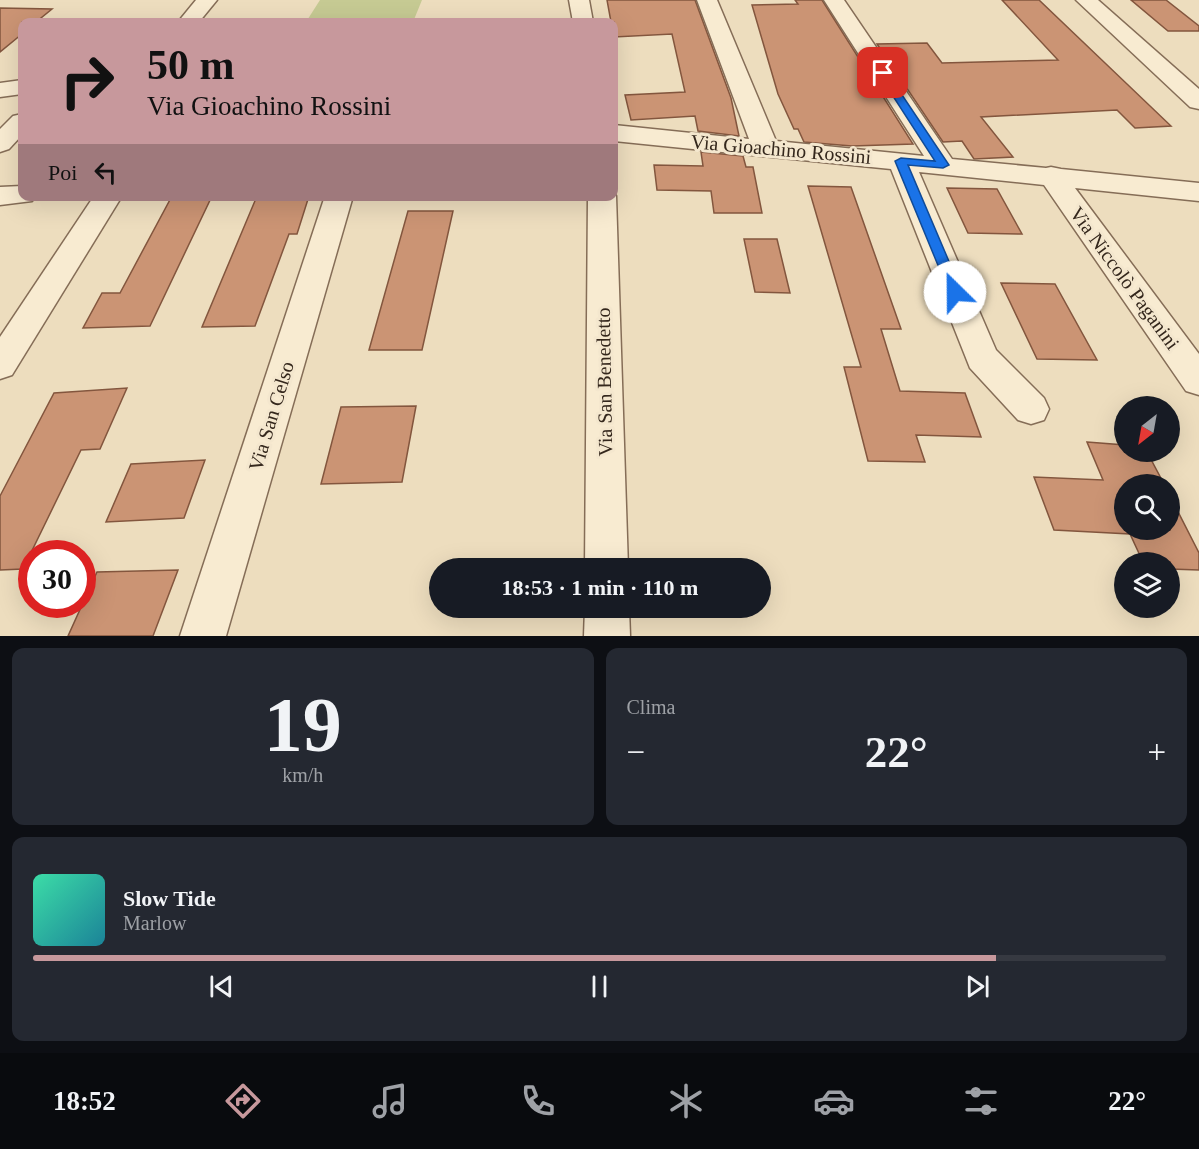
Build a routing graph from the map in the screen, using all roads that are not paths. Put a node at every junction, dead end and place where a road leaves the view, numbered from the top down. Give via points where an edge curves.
1 (207, 0) edge
2 (579, 0) edge
3 (707, 0) edge
4 (834, 0) edge
5 (1086, 0) edge
6 (192, 18) edge
7 (582, 18) edge
8 (18, 88) edge
9 (0, 90) edge
10 (1199, 102) edge
11 (18, 125) edge
12 (618, 133) edge
13 (0, 144) edge
14 (766, 148) junction
15 (901, 161) junction
16 (943, 165) junction
17 (1051, 176) junction
18 (1199, 192) edge
19 (18, 195) edge
20 (0, 196) edge
21 (105, 201) edge
22 (337, 201) edge
23 (602, 201) edge
24 (0, 365) edge
25 (1199, 381) edge
26 (1030, 409) dead end
27 (606, 558) edge
28 (607, 618) edge
29 (203, 636) edge
30 (607, 636) edge

1 - 6 street
2 - 7 street
3 - 14 street
4 - 16 street
5 - 10 street
8 - 9 street
11 - 13 street
12 - 14 street, Via Gioachino Rossini
14 - 15 street, Via Gioachino Rossini
15 - 16 street, Via Gioachino Rossini
15 - 26 street via 982,358
16 - 17 street, Via Gioachino Rossini
17 - 18 street, Via Gioachino Rossini
17 - 25 street, Via Niccolò Paganini
19 - 20 street
21 - 24 street
22 - 29 street, Via San Celso
23 - 27 street, Via San Benedetto
28 - 30 street

